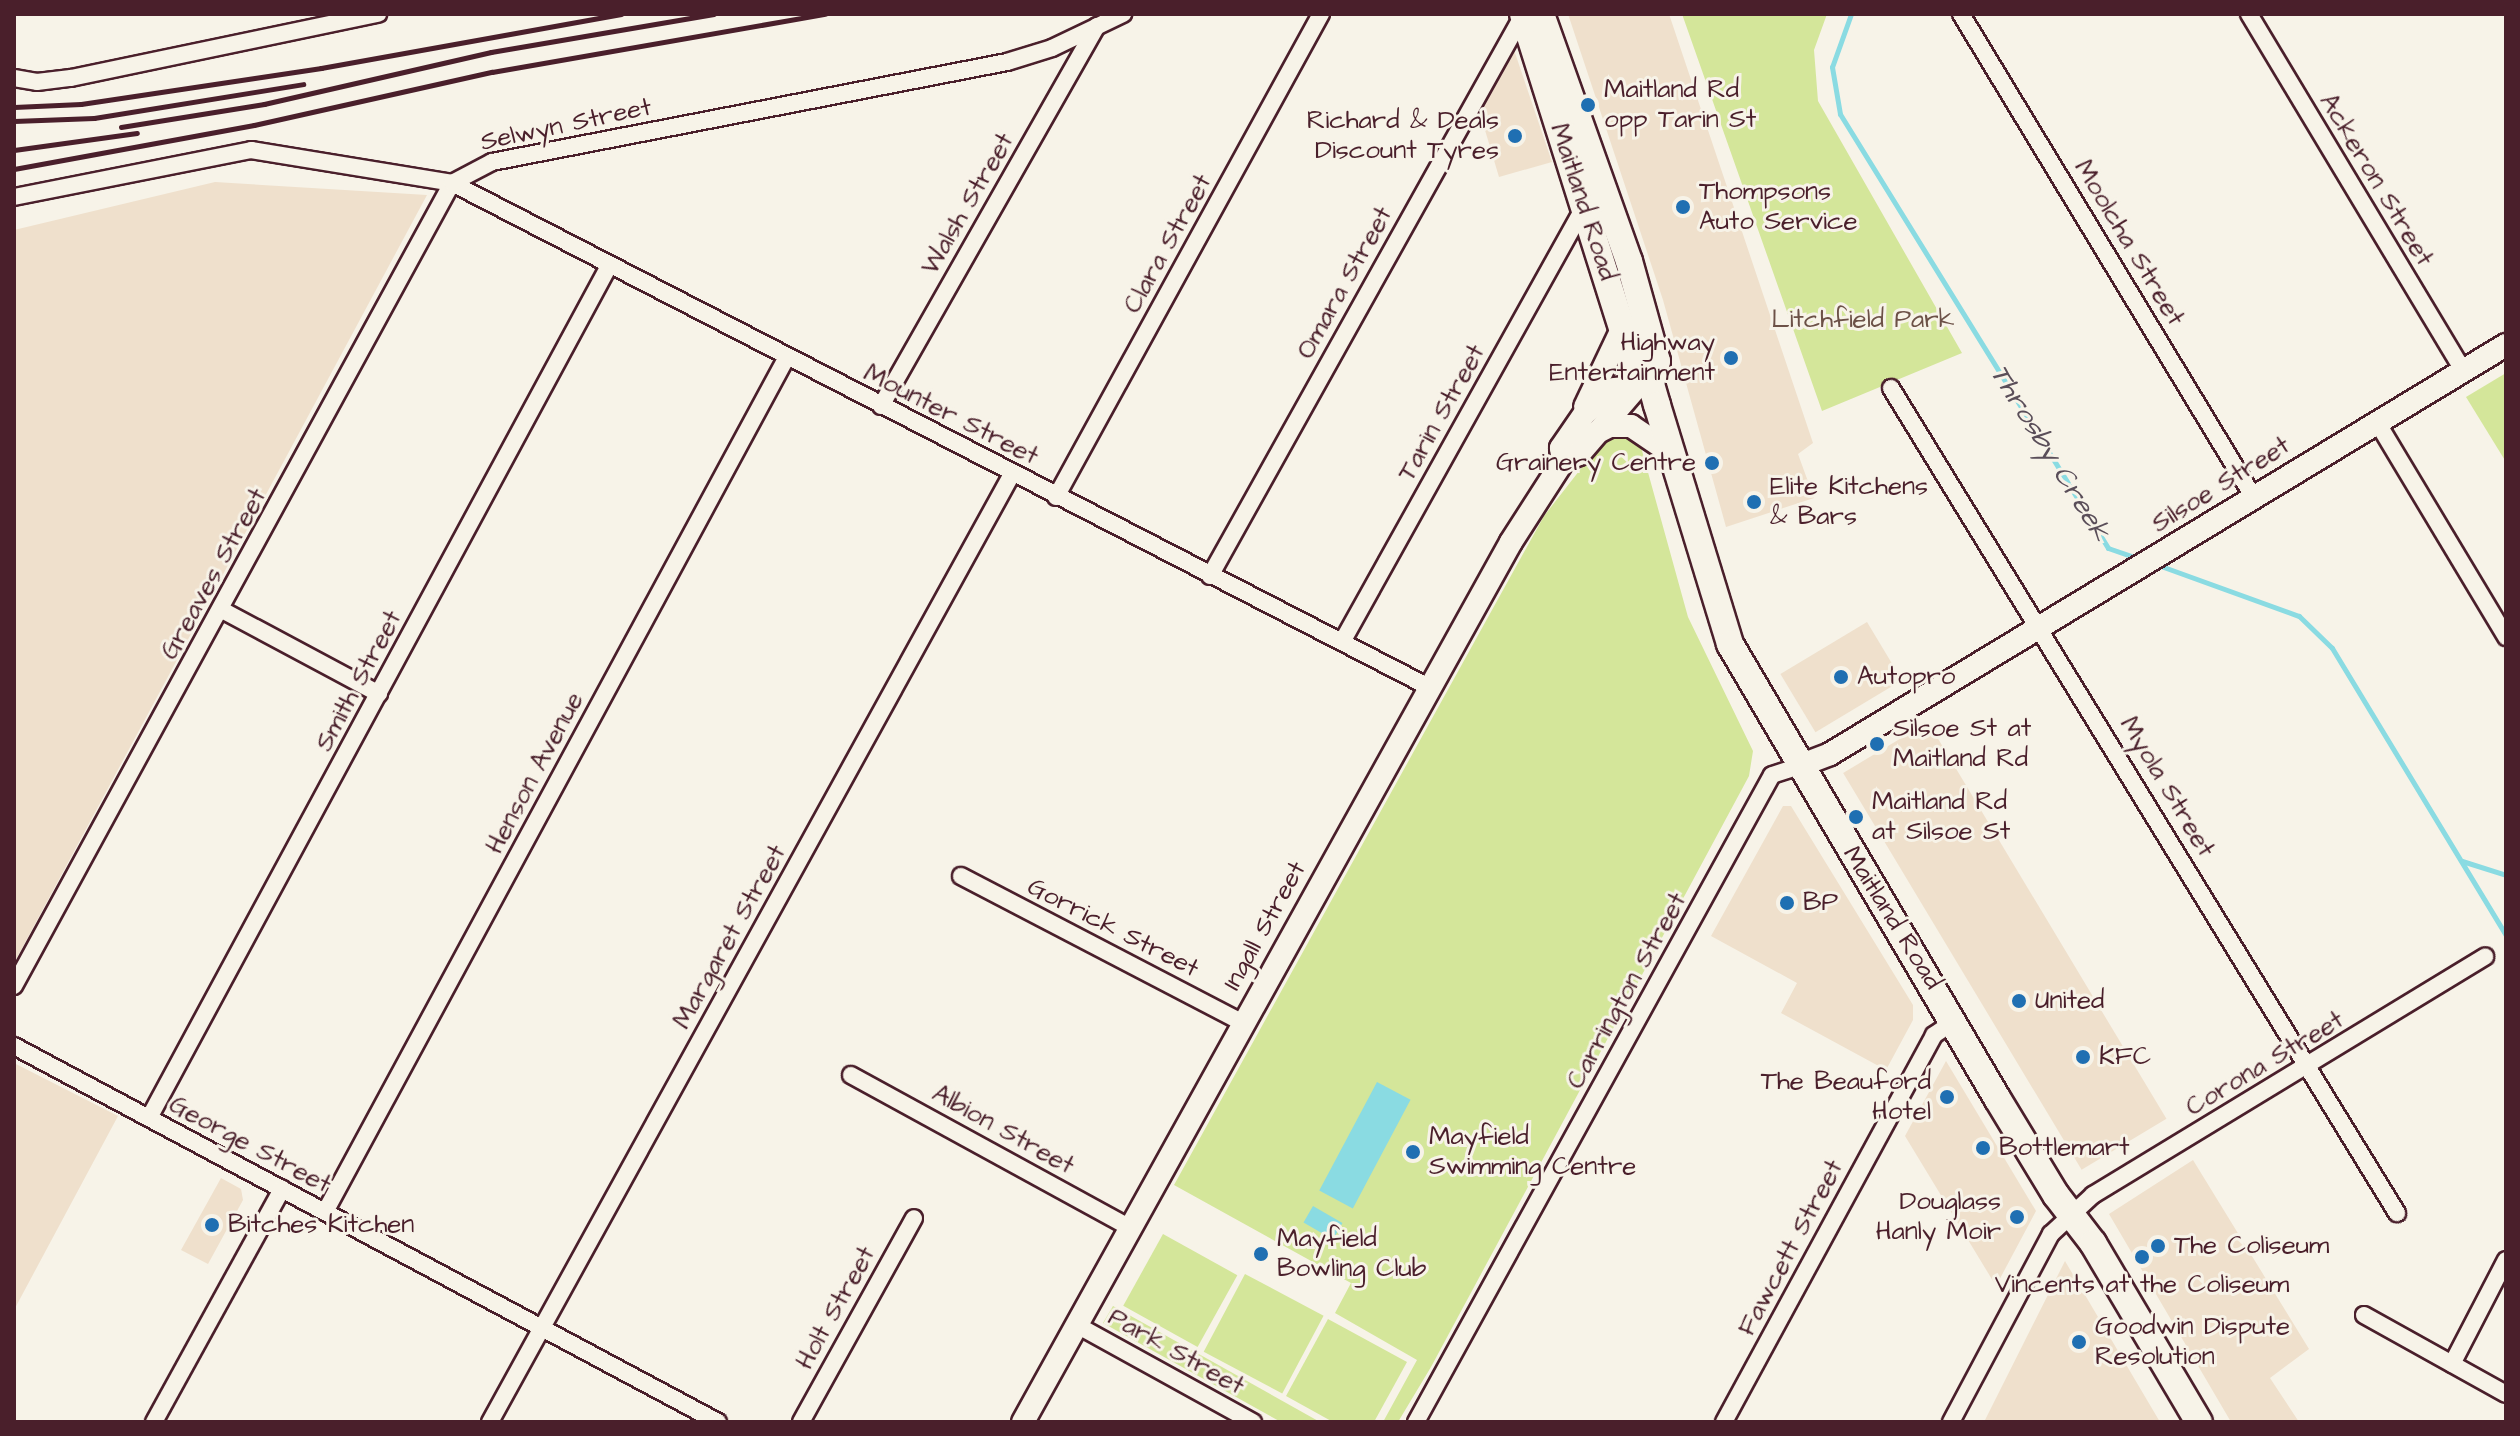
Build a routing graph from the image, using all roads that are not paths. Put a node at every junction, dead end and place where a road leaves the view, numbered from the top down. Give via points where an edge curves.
1 (378, 14) edge
2 (1123, 14) edge
3 (1321, 14) edge
4 (1523, 14) edge
5 (1541, 14) edge
6 (1961, 14) edge
7 (2249, 14) edge
8 (1097, 25) junction
9 (14, 78) edge
10 (452, 183) junction
11 (14, 197) edge
12 (1584, 207) junction
13 (609, 266) junction
14 (1623, 327) junction
15 (2506, 345) edge
16 (787, 357) junction
17 (2463, 370) junction
18 (1643, 387) junction
19 (1891, 388) dead end
20 (881, 406) junction
21 (1585, 413) junction
22 (2377, 422) junction
23 (1591, 436) junction
24 (1671, 453) junction
25 (1563, 461) junction
26 (1012, 474) junction
27 (1056, 497) junction
28 (2254, 498) junction
29 (1210, 576) junction
30 (222, 610) junction
31 (2041, 627) junction
32 (2506, 637) edge
33 (1342, 642) junction
34 (1429, 687) junction
35 (379, 694) junction
36 (1799, 766) junction
37 (961, 876) dead end
38 (2485, 957) dead end
39 (14, 986) edge
40 (1955, 1021) junction
41 (1243, 1023) junction
42 (14, 1046) edge
43 (2308, 1067) junction
44 (851, 1075) dead end
45 (149, 1118) junction
46 (282, 1189) junction
47 (325, 1212) junction
48 (2397, 1213) dead end
49 (2072, 1214) junction
50 (914, 1218) dead end
51 (1131, 1228) junction
52 (2506, 1260) edge
53 (2364, 1315) dead end
54 (1077, 1325) junction
55 (541, 1329) junction
56 (2452, 1364) junction
57 (2506, 1394) edge
58 (154, 1422) edge
59 (490, 1422) edge
60 (718, 1422) edge
61 (801, 1422) edge
62 (1023, 1422) edge
63 (1253, 1422) edge
64 (1416, 1422) edge
65 (1724, 1422) edge
66 (1951, 1422) edge
67 (2199, 1422) edge

1 - 9 street via 71,78
2 - 8 street, Selwyn Street
3 - 27 street, Clara Street
4 - 12 main road, Maitland Road
4 - 29 street, Omara Street
5 - 18 main road, Maitland Road via 1629,261 1657,361
6 - 28 street, Moolcha Street
7 - 17 street, Ackeron Street
8 - 10 street, Selwyn Street via 1052,48 1007,62 492,162
8 - 20 street, Walsh Street
10 - 11 street via 251,150
10 - 13 street, Mounter Street
10 - 30 street, Greaves Street
12 - 14 main road, Maitland Road
12 - 33 street, Tarin Street
13 - 16 street, Mounter Street
13 - 35 street, Smith Street
14 - 18 main road, Maitland Road
14 - 21 main road, Ingall Street
15 - 17 main road, Silsoe Street
16 - 20 street, Mounter Street
16 - 47 street, Henson Avenue
17 - 22 main road, Silsoe Street
18 - 21 main road, Ingall Street via 1615,389
18 - 23 main road, Ingall Street
18 - 24 main road, Maitland Road
19 - 31 street, Myola Street
20 - 26 street, Mounter Street
21 - 25 main road, Ingall Street via 1561,448
22 - 28 main road, Silsoe Street
22 - 32 street
23 - 24 main road, Ingall Street via 1610,426 1631,426
23 - 25 main road, Ingall Street via 1579,454
24 - 36 main road, Maitland Road via 1730,644
25 - 34 main road, Ingall Street
26 - 27 street, Mounter Street
26 - 55 street, Margaret Street
27 - 29 street, Mounter Street
28 - 31 main road, Silsoe Street
29 - 33 street, Mounter Street
30 - 35 street
30 - 39 street, Greaves Street
31 - 36 main road, Silsoe Street via 1830,754
31 - 43 street, Myola Street
33 - 34 street, Mounter Street
34 - 41 main road, Ingall Street
35 - 45 street, Smith Street
36 - 40 main road, Maitland Road
36 - 64 street, Carrington Street via 1772,775
37 - 41 street, Gorrick Street
38 - 43 street, Corona Street
40 - 49 main road, Maitland Road
40 - 65 street, Fawcett Street via 1934,1035
41 - 51 main road, Ingall Street
42 - 45 street, George Street
43 - 48 street, Myola Street
43 - 49 street, Corona Street via 2093,1195
44 - 51 street, Albion Street
45 - 46 street, George Street
46 - 47 street, George Street
46 - 58 street
47 - 55 street, George Street
49 - 66 street, Corona Street via 2051,1234
49 - 67 main road, Maitland Road
50 - 61 street, Holt Street
51 - 54 main road, Ingall Street
52 - 56 street
53 - 56 street
54 - 62 main road, Ingall Street
54 - 63 street, Park Street
55 - 59 street, Margaret Street
55 - 60 street, George Street
56 - 57 street

